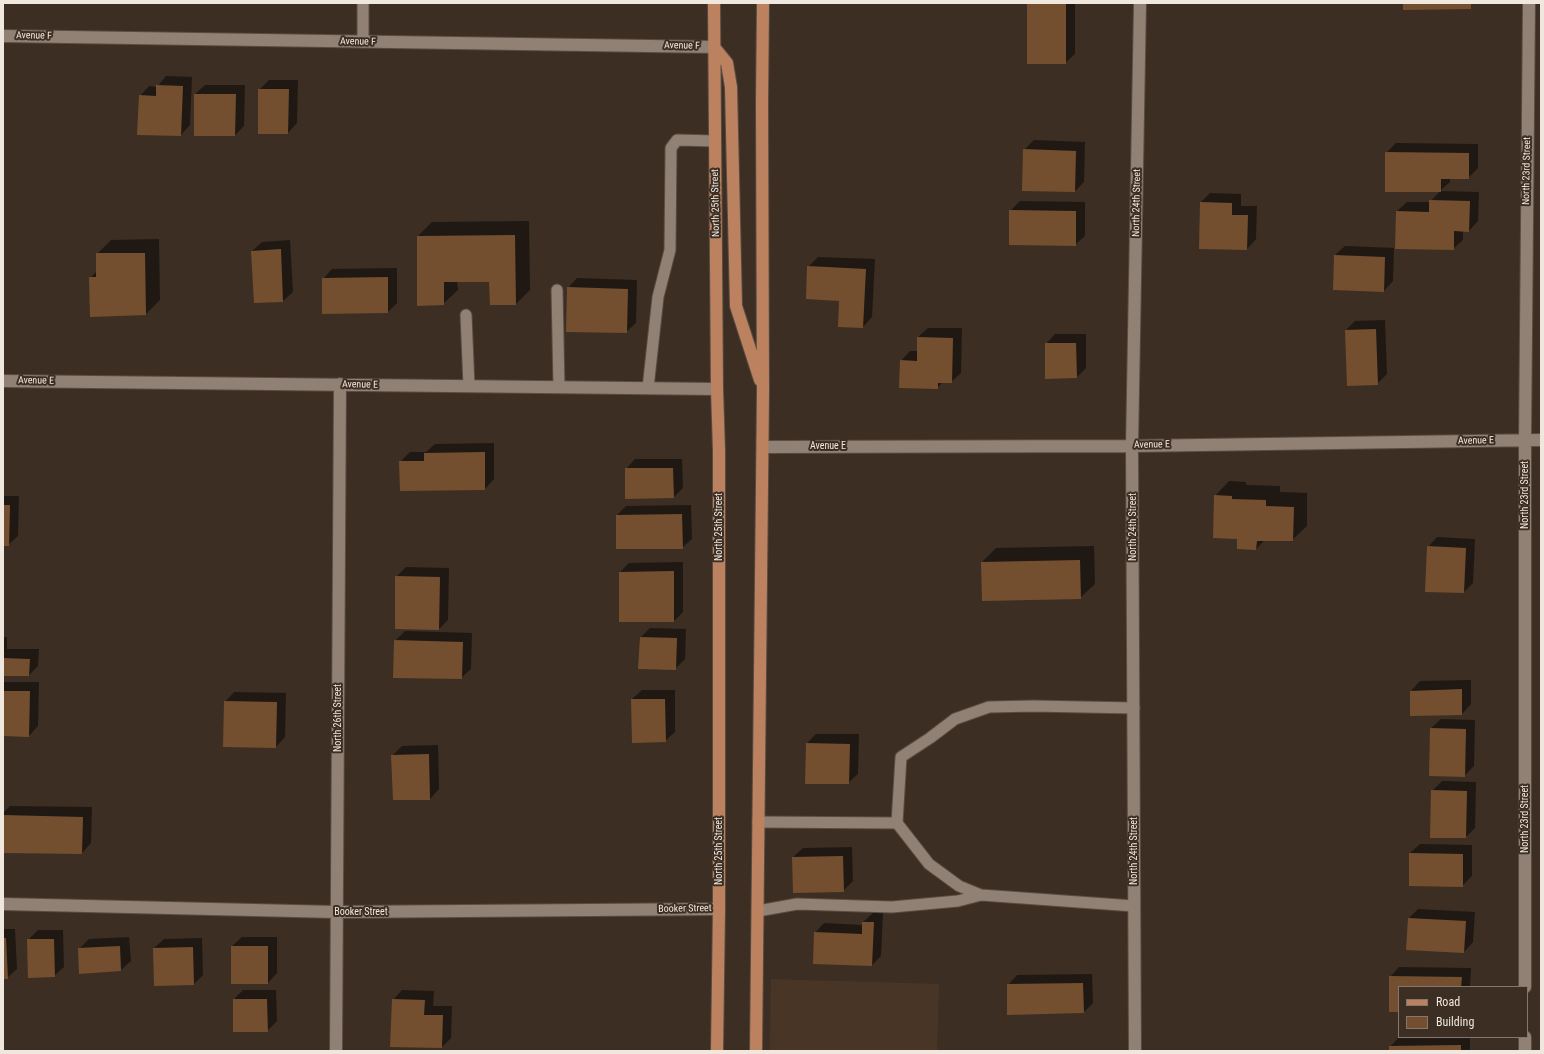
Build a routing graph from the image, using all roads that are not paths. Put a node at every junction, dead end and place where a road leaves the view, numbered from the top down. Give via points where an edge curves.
1 (363, 3) edge
2 (714, 3) edge
3 (763, 3) edge
4 (1140, 3) edge
5 (1529, 3) edge
6 (3, 36) edge
7 (363, 42) junction
8 (714, 47) junction
9 (715, 141) junction
10 (558, 290) dead end
11 (466, 315) dead end
12 (3, 381) edge
13 (340, 384) junction
14 (469, 386) junction
15 (559, 387) junction
16 (648, 388) junction
17 (718, 389) junction
18 (763, 391) junction
19 (1525, 440) junction
20 (1541, 440) edge
21 (1132, 446) junction
22 (763, 447) junction
23 (1134, 708) junction
24 (758, 822) junction
25 (897, 823) junction
26 (981, 895) junction
27 (3, 904) edge
28 (1134, 906) junction
29 (720, 909) junction
30 (758, 911) junction
31 (336, 912) junction
32 (1525, 986) edge
33 (1525, 1038) edge
34 (336, 1051) edge
35 (717, 1051) edge
36 (756, 1051) edge
37 (1135, 1051) edge
38 (1525, 1051) edge

1 - 7 lane
2 - 8 main road, North 25th Street
3 - 18 main road
4 - 21 street, North 24th Street
5 - 19 street, North 23rd Street
6 - 7 street, Avenue F
7 - 8 street, Avenue F
8 - 9 main road, North 25th Street
8 - 18 main road via 727,62 731,86 736,306
9 - 16 lane via 677,140 671,148 670,250 658,297
9 - 17 main road, North 25th Street
10 - 15 lane
11 - 14 lane
12 - 13 street, Avenue E
13 - 14 street, Avenue E
13 - 31 street, North 26th Street
14 - 15 street, Avenue E
15 - 16 street, Avenue E
16 - 17 street, Avenue E
17 - 29 main road, North 25th Street
18 - 22 main road
19 - 20 street, Avenue E
19 - 21 street, Avenue E
19 - 32 street, North 23rd Street
21 - 22 street, Avenue E
21 - 23 street, North 24th Street
22 - 24 main road
23 - 25 lane via 990,708 955,719 901,757
23 - 28 street, North 24th Street
24 - 25 lane
24 - 30 main road
25 - 26 lane via 929,864 959,886
26 - 28 lane
26 - 30 lane via 958,901 892,907 797,904
27 - 31 street, Booker Street
28 - 37 street, North 24th Street
29 - 31 street, Booker Street
29 - 35 main road, North 25th Street
30 - 36 main road
31 - 34 street, North 26th Street
33 - 38 street

